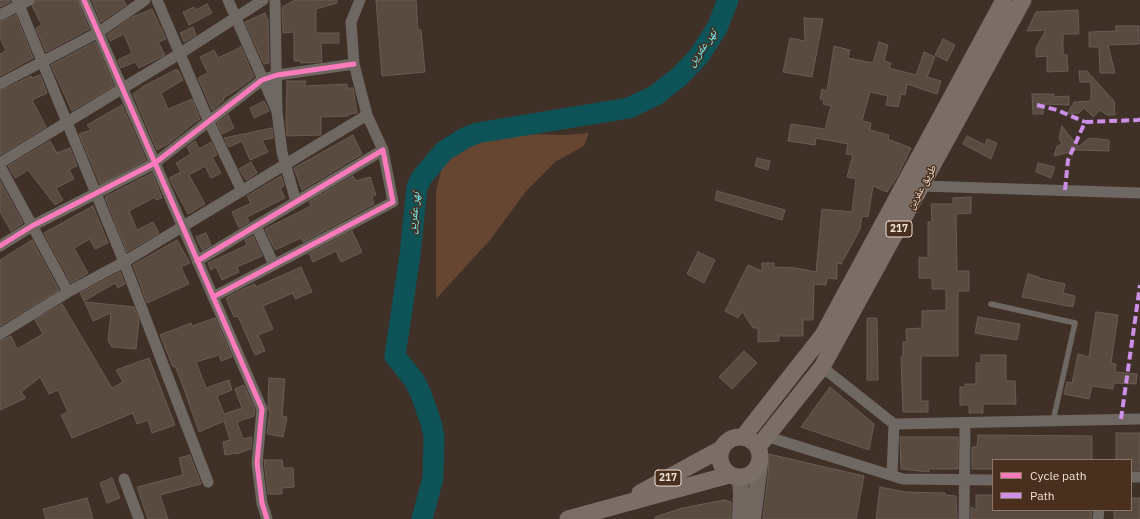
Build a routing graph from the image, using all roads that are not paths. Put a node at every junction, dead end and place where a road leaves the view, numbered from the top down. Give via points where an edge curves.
1 (84, 0) edge
2 (145, 0) edge
3 (157, 0) edge
4 (228, 0) edge
5 (263, 0) edge
6 (275, 0) edge
7 (360, 0) edge
8 (1004, 0) edge
9 (1023, 0) edge
10 (22, 2) edge
11 (0, 15) edge
12 (235, 18) junction
13 (99, 32) junction
14 (179, 54) junction
15 (44, 62) junction
16 (354, 64) junction
17 (278, 75) junction
18 (262, 80) junction
19 (0, 84) edge
20 (122, 87) junction
21 (277, 112) junction
22 (367, 115) junction
23 (67, 121) junction
24 (209, 122) junction
25 (383, 150) junction
26 (0, 163) edge
27 (155, 163) junction
28 (286, 164) junction
29 (0, 166) edge
30 (922, 186) junction
31 (242, 191) junction
32 (96, 193) junction
33 (1140, 193) edge
34 (296, 202) junction
35 (32, 226) junction
36 (183, 226) junction
37 (256, 226) junction
38 (0, 246) edge
39 (197, 261) junction
40 (124, 262) junction
41 (274, 265) junction
42 (68, 292) junction
43 (213, 297) junction
44 (991, 304) dead end
45 (0, 334) edge
46 (822, 367) junction
47 (1140, 419) edge
48 (1053, 421) junction
49 (965, 423) junction
50 (894, 424) junction
51 (743, 437) junction
52 (762, 441) junction
53 (721, 449) junction
54 (760, 464) junction
55 (892, 475) junction
56 (734, 476) junction
57 (124, 479) dead end
58 (965, 480) junction
59 (992, 480) edge
60 (208, 482) dead end
61 (615, 506) junction
62 (139, 519) edge
63 (267, 519) edge
64 (568, 519) edge
65 (740, 519) edge
66 (753, 519) edge
67 (964, 519) edge

1 - 13 street
2 - 13 street
3 - 14 street
4 - 12 street
5 - 12 street
6 - 17 street
7 - 16 street via 351,22
8 - 51 main road, طريق عفرين / 217 via 823,335
9 - 30 main road, طريق عفرين / 217
10 - 11 street
10 - 15 street
12 - 14 street
12 - 18 street
13 - 15 street
13 - 20 street
14 - 20 street
14 - 24 street
15 - 19 street
15 - 23 street
16 - 17 street
16 - 22 street
17 - 18 street
17 - 21 street
18 - 21 street
18 - 24 street
20 - 23 street
20 - 27 street
21 - 28 street
22 - 25 street
22 - 28 street
23 - 26 street
23 - 32 street
24 - 27 street
24 - 31 street
25 - 34 street
25 - 41 street via 393,202
27 - 32 street
27 - 36 street
28 - 31 street
28 - 34 street
29 - 35 street
30 - 33 street
30 - 46 main road, طريق عفرين / 217
31 - 36 street
32 - 35 street
32 - 40 street
34 - 37 street
35 - 38 street
35 - 42 street
36 - 39 street
36 - 40 street
37 - 39 street
37 - 41 street
39 - 43 street
40 - 42 street
40 - 60 street
41 - 43 street
42 - 45 street
43 - 63 street via 262,409 257,463 262,503
44 - 48 lane via 1075,323
46 - 50 street
46 - 52 main road, طريق عفرين / 217
47 - 48 street
48 - 49 street
49 - 50 street
49 - 58 street
50 - 55 street
51 - 52 main road via 754,442
51 - 53 main road, 217 via 730,440
52 - 54 main road
52 - 55 street
53 - 56 main road via 722,466
53 - 61 main road, 217
54 - 56 main road, 217 via 754,473
54 - 66 main road
55 - 58 street via 903,479
56 - 61 main road, 217
56 - 65 main road via 741,494
57 - 62 street
58 - 59 street
58 - 67 street
61 - 64 main road, 217

